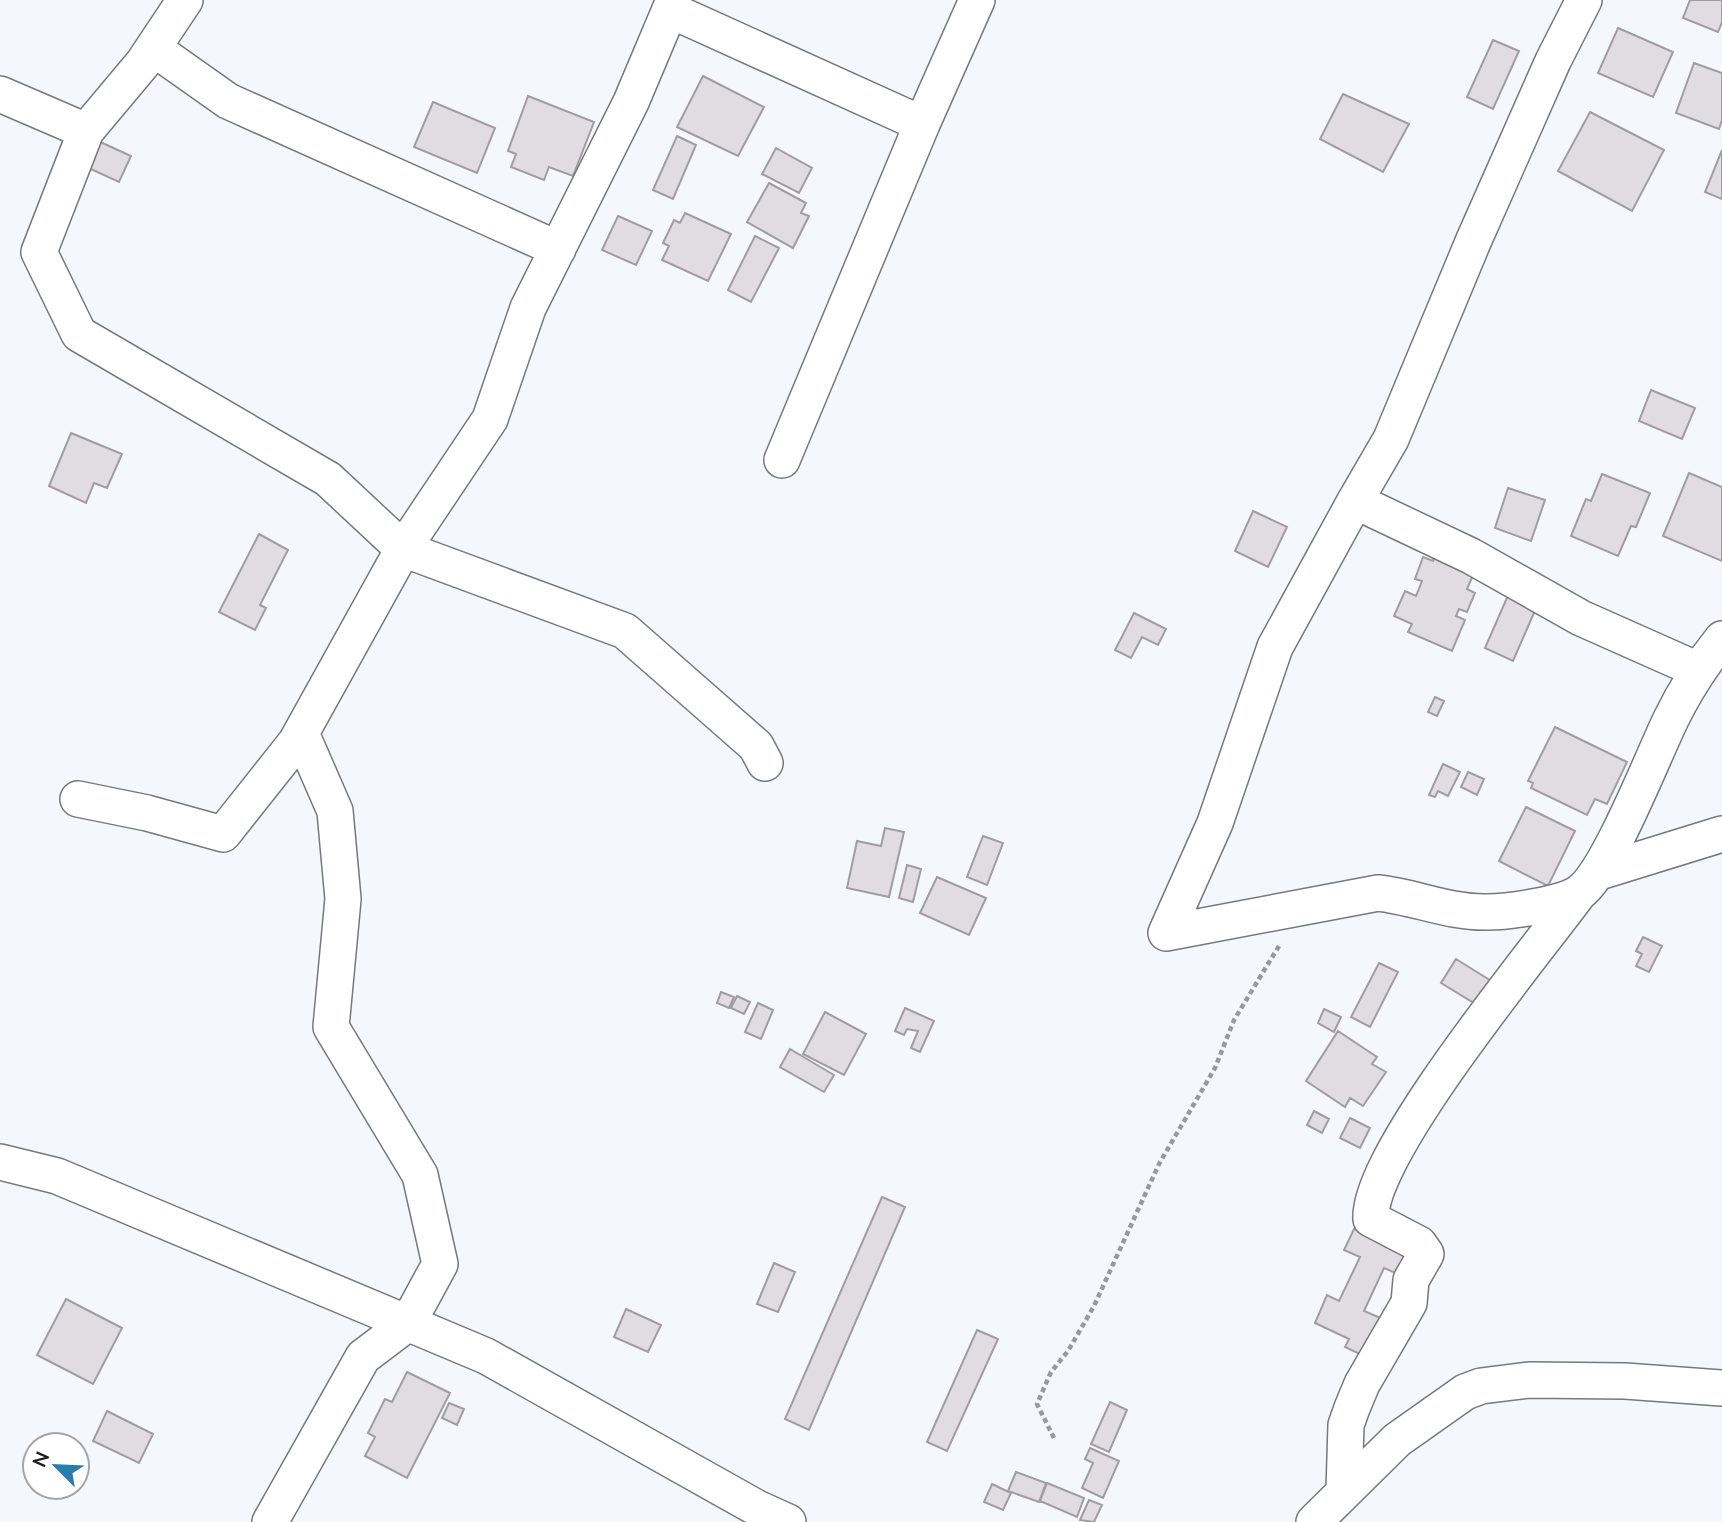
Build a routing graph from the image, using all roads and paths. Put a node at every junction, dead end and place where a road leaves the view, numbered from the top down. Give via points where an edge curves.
1 (185, 0) edge
2 (977, 0) edge
3 (1584, 0) edge
4 (672, 5) edge
5 (153, 48) junction
6 (0, 94) edge
7 (922, 124) junction
8 (86, 131) junction
9 (558, 249) junction
10 (782, 460) dead end
11 (1355, 501) junction
12 (403, 548) junction
13 (1722, 639) edge
14 (1698, 670) junction
15 (301, 733) junction
16 (765, 763) dead end
17 (78, 799) dead end
18 (1722, 834) edge
19 (1589, 883) junction
20 (1309, 906) junction
21 (0, 1161) edge
22 (408, 1323) junction
23 (1722, 1388) edge
24 (1054, 1438) dead end
25 (1343, 1491) junction
26 (270, 1522) edge
27 (788, 1522) edge
28 (1314, 1522) edge

1 - 5 street
2 - 7 street
3 - 11 street via 1478,230 1391,439
4 - 7 street
4 - 9 street via 631,102
5 - 8 street
5 - 9 street via 228,101
6 - 8 street
7 - 10 street
8 - 12 street via 39,252 79,334 328,479
9 - 12 street via 528,308 490,419
11 - 14 street via 1471,556 1581,618
11 - 20 street via 1275,647 1215,823 1166,933
12 - 15 street
12 - 16 street via 625,631 756,746
13 - 14 street
14 - 19 street
15 - 17 street via 223,834
15 - 22 street via 335,811 342,899 331,1027 420,1175 440,1264
18 - 19 street
19 - 20 street via 1534,907 1486,912 1460,911 1378,893
19 - 25 street via 1433,1090 1377,1184 1371,1219 1419,1244 1426,1254 1411,1280 1409,1303 1362,1384 1346,1425
20 - 24 path via 1274,951 1234,1020 1215,1068 1158,1164 1094,1306 1051,1373 1037,1405
21 - 22 street via 57,1176
22 - 26 street via 363,1357
22 - 27 street via 486,1356
23 - 25 street via 1529,1380 1481,1386 1465,1392 1397,1440
25 - 28 street

